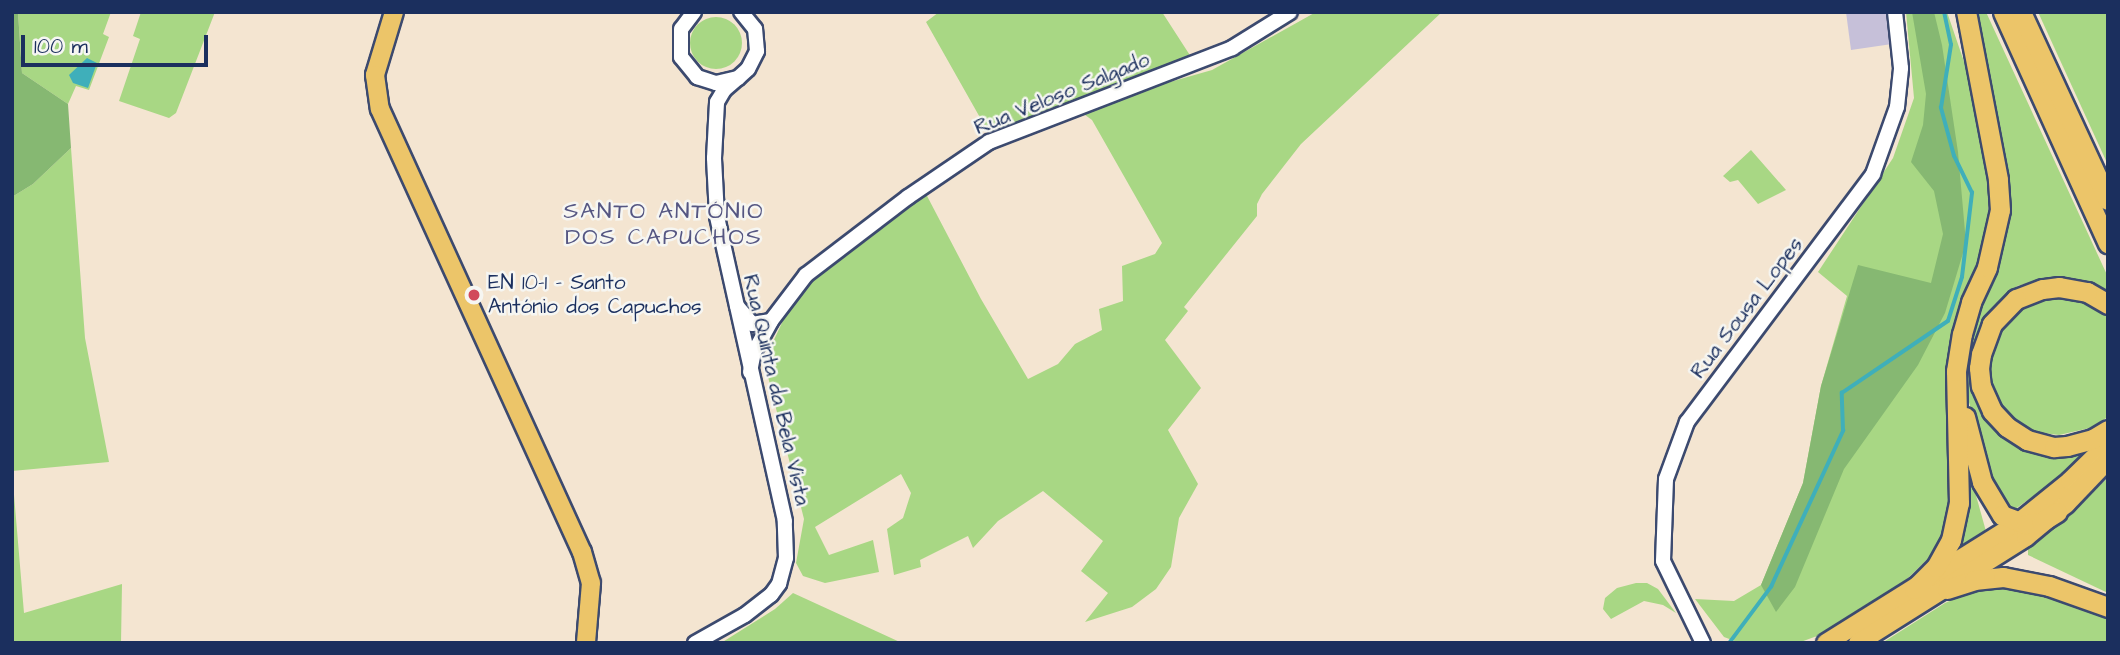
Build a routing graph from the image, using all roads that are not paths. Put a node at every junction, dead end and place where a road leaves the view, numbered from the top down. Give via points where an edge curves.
1 (394, 12) edge
2 (694, 12) edge
3 (741, 12) edge
4 (1290, 12) edge
5 (1895, 12) edge
6 (1966, 12) edge
7 (2003, 12) edge
8 (2021, 12) edge
9 (738, 78) junction
10 (703, 80) junction
11 (718, 102) junction
12 (2108, 200) edge
13 (2108, 243) edge
14 (734, 302) junction
15 (2108, 304) edge
16 (771, 320) junction
17 (752, 324) junction
18 (741, 336) junction
19 (760, 343) junction
20 (750, 372) junction
21 (1956, 382) junction
22 (2108, 430) edge
23 (2108, 444) edge
24 (2108, 460) edge
25 (2057, 512) junction
26 (2018, 523) junction
27 (1914, 589) junction
28 (1947, 589) junction
29 (2108, 607) edge
30 (1701, 636) edge
31 (586, 643) edge
32 (695, 643) edge
33 (1714, 643) edge
34 (1825, 643) edge
35 (1858, 643) edge

1 - 31 main road via 377,63 375,87 380,109 582,552 591,583
2 - 10 street via 681,29 679,41 685,65
3 - 9 street via 755,29 758,44 752,64
4 - 16 street, Rua Veloso Salgado via 1232,48 989,142 824,260 806,275
5 - 30 street, Rua Sousa Lopes via 1901,68 1897,107 1873,174 1687,422 1665,479 1663,561
6 - 21 highway via 2000,210 1987,267 1962,334
7 - 13 highway
8 - 12 highway
9 - 10 street via 716,83
9 - 11 street
10 - 11 street
11 - 14 street, Rua Quinta da Bela Vista via 715,192
14 - 17 street
14 - 18 street, Rua Quinta da Bela Vista
15 - 22 highway via 2087,292 2059,287 2016,299 1992,324 1979,369 1992,411 2026,440 2067,446
16 - 17 street
16 - 19 street, Rua Veloso Salgado
17 - 18 street
18 - 19 street
18 - 20 street, Rua Quinta da Bela Vista
19 - 20 street, Rua Veloso Salgado
20 - 32 street, Rua Quinta da Bela Vista via 785,522 784,572 760,603
21 - 26 highway via 1982,482 1998,511
21 - 27 highway via 1959,503 1951,540 1936,567
23 - 26 main road
24 - 25 main road
25 - 26 highway via 2037,523
25 - 28 main road
26 - 27 main road
27 - 34 main road
28 - 29 highway via 2003,577 2049,586
28 - 35 main road
30 - 33 street, Rua Sousa Lopes

